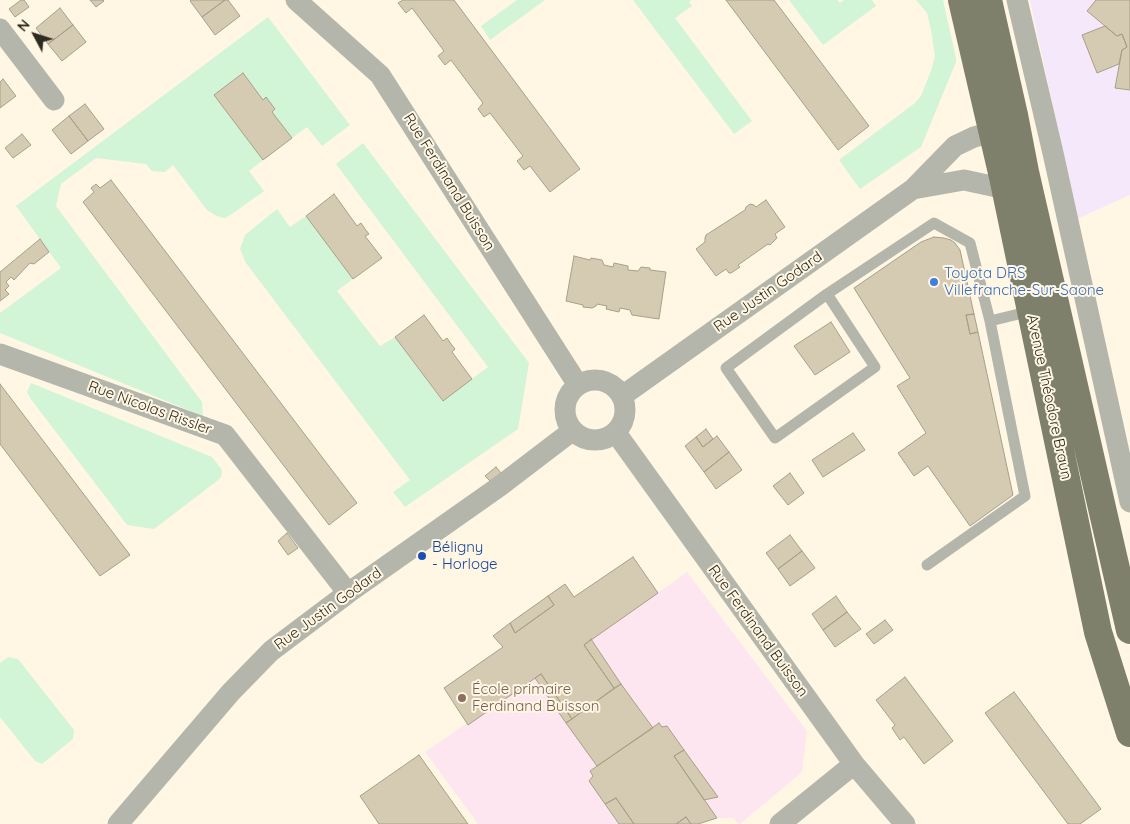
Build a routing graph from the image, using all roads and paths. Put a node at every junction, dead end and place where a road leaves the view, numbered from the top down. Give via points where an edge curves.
1 (296, 0) edge
2 (962, 0) edge
3 (988, 0) edge
4 (1019, 1) edge
5 (0, 29) edge
6 (54, 100) dead end
7 (1047, 126) junction
8 (1005, 133) junction
9 (913, 189) junction
10 (1006, 189) junction
11 (827, 294) junction
12 (1031, 311) junction
13 (990, 321) junction
14 (0, 354) edge
15 (578, 385) junction
16 (622, 396) junction
17 (572, 431) junction
18 (616, 433) junction
19 (1130, 502) edge
20 (928, 566) dead end
21 (348, 593) junction
22 (1130, 626) edge
23 (1130, 733) edge
24 (854, 764) junction
25 (118, 824) edge
26 (780, 824) edge
27 (905, 824) edge

1 - 15 street, Rue Ferdinand Buisson via 380,74
2 - 8 main road, Avenue Théodore Braun
3 - 8 main road, Avenue Théodore Braun
4 - 7 street
5 - 6 street
7 - 8 street, Rue Justin Godard
7 - 19 street
8 - 9 street, Rue Justin Godard via 974,137 955,146
8 - 10 main road, Avenue Théodore Braun
8 - 22 main road, Avenue Théodore Braun via 1029,191
9 - 10 street, Rue Justin Godard via 964,180
9 - 16 street, Rue Justin Godard
10 - 12 main road, Avenue Théodore Braun
11 - 11 lane via 726,368 774,438 875,367
11 - 13 lane via 934,223 970,243
12 - 13 lane
12 - 23 main road, Avenue Théodore Braun via 1098,632
13 - 20 lane via 1025,496
14 - 21 street, Rue Nicolas Rissler via 225,435
15 - 16 street via 587,381 607,382
15 - 17 street via 570,392 564,412
16 - 18 street via 625,416
17 - 18 street via 589,441 607,439
17 - 21 street, Rue Justin Godard
18 - 24 street, Rue Ferdinand Buisson
21 - 25 street, Rue Justin Godard via 271,651 231,692
24 - 26 street
24 - 27 street, Rue Ferdinand Buisson

